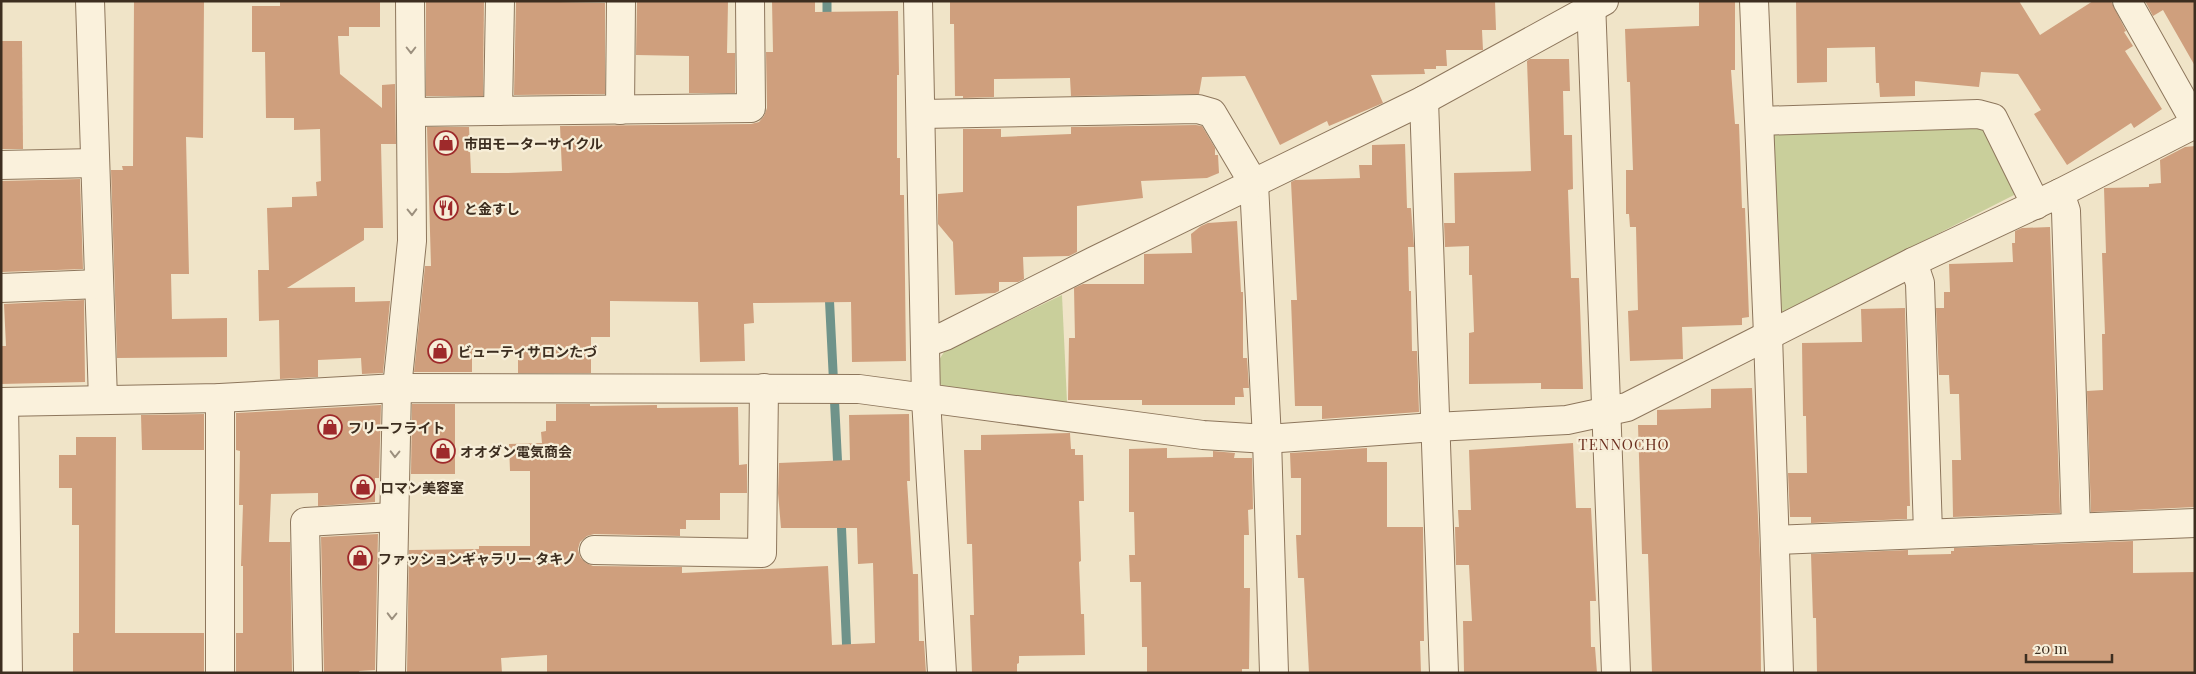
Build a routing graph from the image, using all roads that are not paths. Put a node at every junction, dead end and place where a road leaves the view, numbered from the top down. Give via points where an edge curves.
1 (90, 1) edge
2 (410, 1) edge
3 (500, 1) edge
4 (621, 1) edge
5 (750, 1) edge
6 (918, 1) edge
7 (1754, 1) edge
8 (2127, 1) edge
9 (1595, 3) edge
10 (1424, 100) junction
11 (620, 110) junction
12 (498, 111) junction
13 (411, 112) junction
14 (922, 114) junction
15 (1760, 121) junction
16 (2195, 123) edge
17 (95, 163) junction
18 (1, 165) edge
19 (1254, 184) junction
20 (2060, 194) junction
21 (2036, 205) junction
22 (1914, 262) junction
23 (99, 284) junction
24 (1, 288) edge
25 (1768, 335) junction
26 (925, 343) junction
27 (397, 388) junction
28 (764, 388) junction
29 (220, 398) junction
30 (926, 399) junction
31 (103, 400) junction
32 (3, 402) edge
33 (1605, 411) junction
34 (1435, 426) junction
35 (1267, 438) junction
36 (394, 516) junction
37 (2195, 523) edge
38 (2076, 527) junction
39 (1928, 533) junction
40 (1774, 540) junction
41 (594, 550) dead end
42 (8, 673) edge
43 (220, 673) edge
44 (308, 673) edge
45 (391, 673) edge
46 (942, 673) edge
47 (1274, 673) edge
48 (1444, 673) edge
49 (1616, 673) edge
50 (1779, 673) edge

1 - 17 street
2 -> 13 street
3 - 12 street
4 - 11 street
5 - 11 street via 751,108
6 - 14 street
7 - 15 street
8 - 16 street
9 - 10 street
9 - 33 street
10 - 19 street
10 - 34 street
11 - 12 street
12 - 13 street
13 -> 27 street via 412,241
14 - 19 street via 1198,109 1212,113
14 - 26 street
15 - 21 street via 1978,114 1993,118
15 - 25 street
16 - 20 street
17 - 18 street
17 - 23 street
19 - 26 street
19 - 35 street
20 - 21 street
20 - 38 street via 2066,211
21 - 22 street
22 - 25 street
22 - 39 street via 1920,283
23 - 24 street
23 - 31 street
25 - 33 street via 1627,407
25 - 40 street
26 - 30 street
27 - 28 street
27 - 29 street
27 -> 36 street
28 - 30 street via 859,389
28 - 41 street via 762,553
29 - 31 street
29 - 43 street
30 - 35 street via 1203,435
30 - 46 street
31 - 32 street
32 - 42 street
33 - 34 street via 1567,420
33 - 49 street
34 - 35 street
34 - 48 street
35 - 47 street
36 - 44 street via 305,522
36 -> 45 street
37 - 38 street
38 - 39 street
39 - 40 street
40 - 50 street

